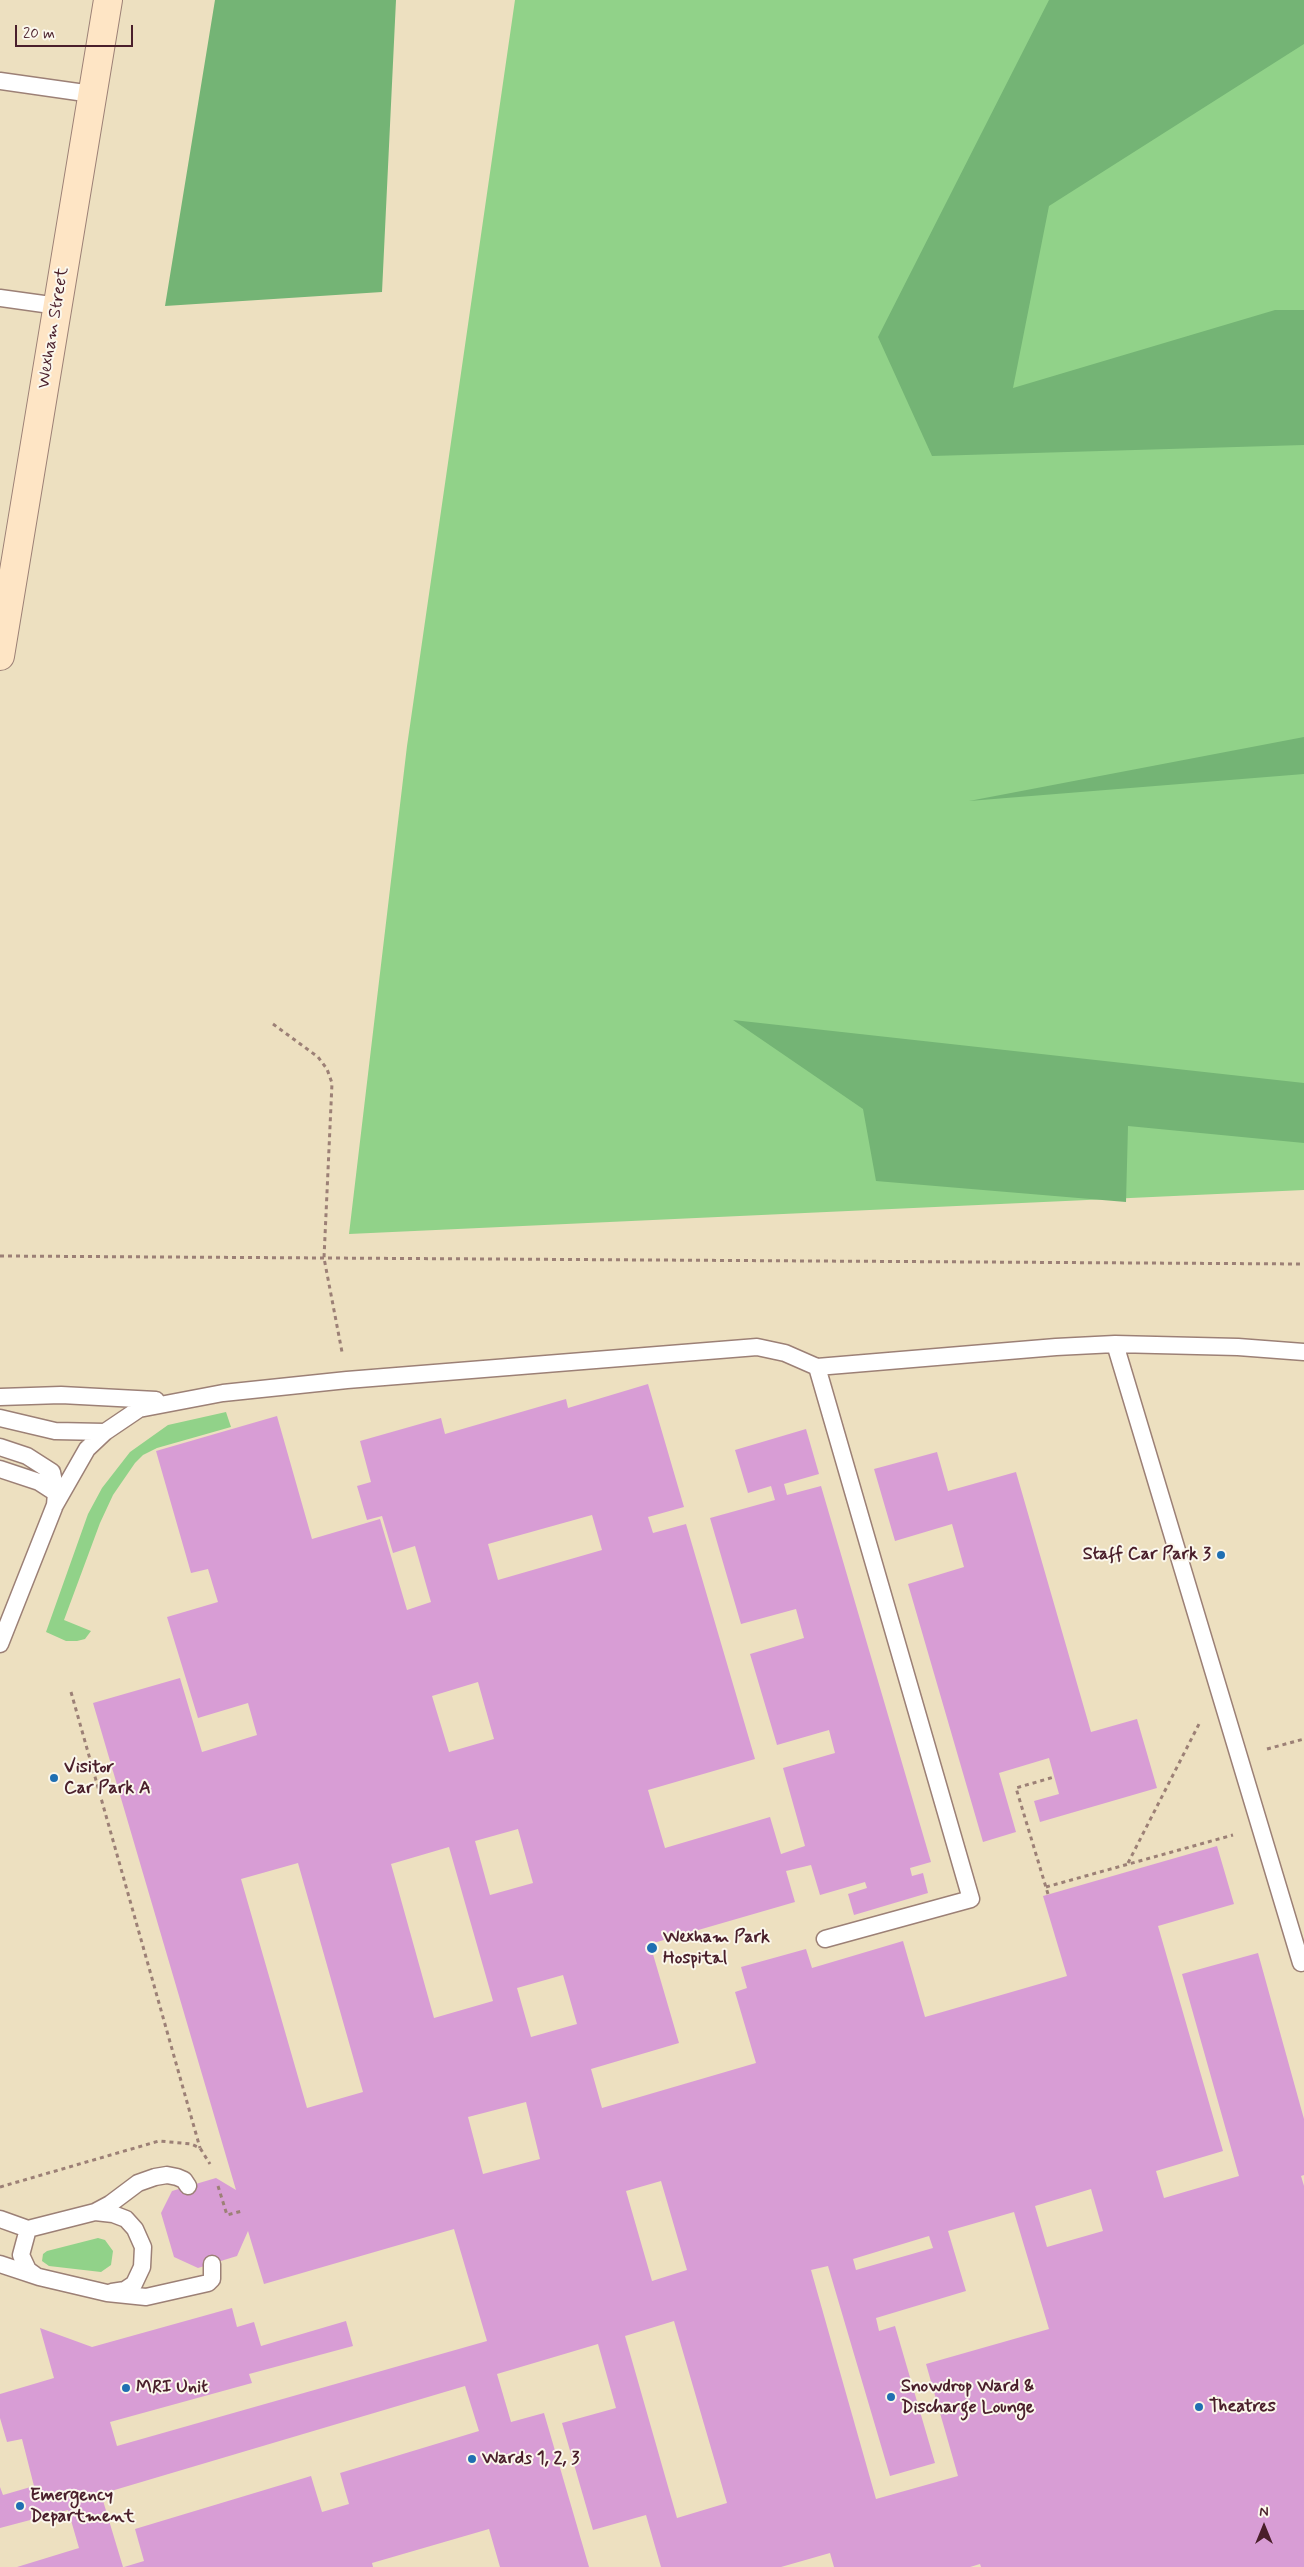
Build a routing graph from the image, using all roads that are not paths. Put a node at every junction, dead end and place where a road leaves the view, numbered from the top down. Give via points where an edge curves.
1 (108, 0) edge
2 (0, 82) edge
3 (92, 94) junction
4 (0, 298) edge
5 (58, 306) junction
6 (0, 656) edge
7 (1116, 1344) junction
8 (1304, 1352) edge
9 (817, 1367) junction
10 (0, 1397) edge
11 (174, 1400) junction
12 (0, 1418) edge
13 (105, 1432) junction
14 (0, 1447) edge
15 (0, 1469) edge
16 (56, 1499) junction
17 (0, 1644) edge
18 (826, 1940) dead end
19 (1304, 1962) edge
20 (188, 2186) dead end
21 (95, 2212) junction
22 (0, 2219) edge
23 (28, 2229) junction
24 (0, 2264) edge
25 (212, 2264) dead end
26 (39, 2277) junction
27 (107, 2293) junction

1 - 3 street, Wexham Street
2 - 3 lane
3 - 5 street, Wexham Street
4 - 5 lane
5 - 6 street, Wexham Street
7 - 8 lane
7 - 9 lane
7 - 19 lane via 1301,1963
9 - 11 lane via 757,1347 347,1380
9 - 18 lane via 972,1899
10 - 11 lane via 62,1395
11 - 13 lane via 139,1409
12 - 13 lane via 55,1431
13 - 16 lane via 87,1449
14 - 16 lane via 42,1463 52,1472
15 - 16 lane via 39,1482
16 - 17 lane
20 - 21 lane via 177,2177 155,2177 138,2183
21 - 23 lane
21 - 27 lane via 126,2219 140,2238 144,2255 134,2284 125,2290
22 - 23 lane
23 - 26 lane via 22,2255 28,2270
24 - 26 lane
25 - 27 lane via 212,2279 204,2285 146,2297
26 - 27 lane

